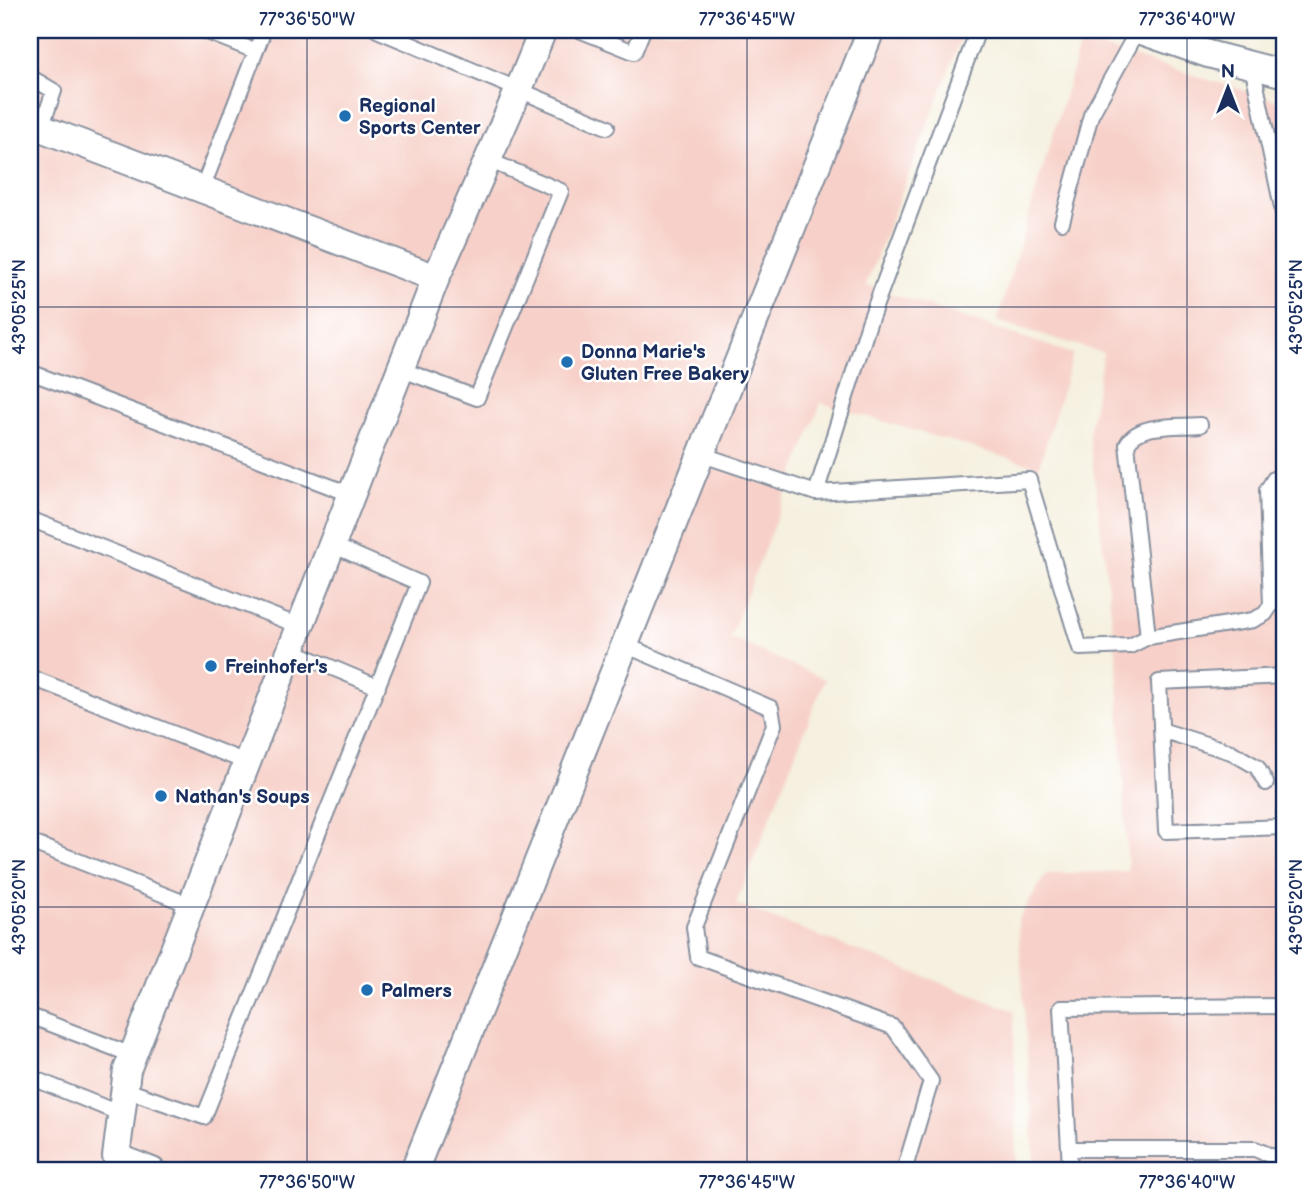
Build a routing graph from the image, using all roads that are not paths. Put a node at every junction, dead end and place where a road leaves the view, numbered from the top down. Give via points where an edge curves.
1 (202, 30) edge
2 (264, 30) edge
3 (377, 30) edge
4 (543, 30) edge
5 (579, 30) edge
6 (643, 30) edge
7 (871, 30) edge
8 (978, 30) edge
9 (1139, 30) edge
10 (1210, 42) edge
11 (255, 51) junction
12 (1252, 66) junction
13 (1285, 74) edge
14 (30, 77) edge
15 (519, 89) junction
16 (35, 126) edge
17 (607, 127) dead end
18 (488, 160) junction
19 (202, 189) junction
20 (1283, 197) edge
21 (1062, 222) dead end
22 (1285, 222) edge
23 (436, 278) junction
24 (400, 369) junction
25 (30, 372) edge
26 (1200, 425) dead end
27 (700, 454) junction
28 (1285, 473) edge
29 (350, 494) junction
30 (816, 494) junction
31 (30, 519) edge
32 (330, 544) junction
33 (1285, 550) edge
34 (1269, 551) junction
35 (1148, 637) junction
36 (294, 638) junction
37 (625, 645) junction
38 (1285, 676) edge
39 (30, 677) edge
40 (378, 687) junction
41 (1161, 730) junction
42 (246, 762) junction
43 (1266, 783) dead end
44 (1285, 827) edge
45 (30, 842) edge
46 (190, 905) junction
47 (1285, 1006) edge
48 (30, 1016) edge
49 (132, 1055) junction
50 (30, 1077) edge
51 (123, 1102) junction
52 (1069, 1149) junction
53 (1285, 1162) edge
54 (152, 1171) edge
55 (414, 1171) edge
56 (904, 1171) edge
57 (1069, 1171) edge

1 - 11 lane
2 - 11 lane
3 - 15 lane
4 - 15 street
5 - 6 lane via 634,52
7 - 27 street
8 - 30 lane via 869,323
9 - 10 street
9 - 21 lane via 1091,115
10 - 12 street
11 - 19 lane
12 - 13 street
12 - 20 lane
14 - 16 lane via 54,91
15 - 17 lane
15 - 18 street
16 - 19 street
18 - 23 street
18 - 24 lane via 561,191 477,398
19 - 23 street
20 - 22 lane
23 - 24 street
24 - 29 street
25 - 29 lane
26 - 35 lane via 1141,430 1127,444
27 - 30 lane
27 - 37 street
28 - 34 lane via 1267,490
29 - 32 street
30 - 35 lane via 1029,480 1080,648 1130,646
31 - 36 lane
32 - 36 street
32 - 40 lane via 418,583
33 - 34 lane
34 - 35 lane via 1271,605 1265,614 1253,620
36 - 40 lane
36 - 42 street
37 - 55 street
37 - 56 lane via 771,708 774,725 694,927 698,957 893,1027 931,1081
38 - 41 lane via 1159,682
39 - 42 lane
40 - 51 lane via 204,1117
41 - 43 lane via 1231,752 1257,767
41 - 44 lane via 1166,831
42 - 46 street
45 - 46 lane
46 - 49 street
47 - 52 lane via 1061,1008
48 - 49 lane
49 - 51 street
50 - 51 lane
51 - 54 street via 116,1157
52 - 53 lane via 1255,1149
52 - 57 lane

